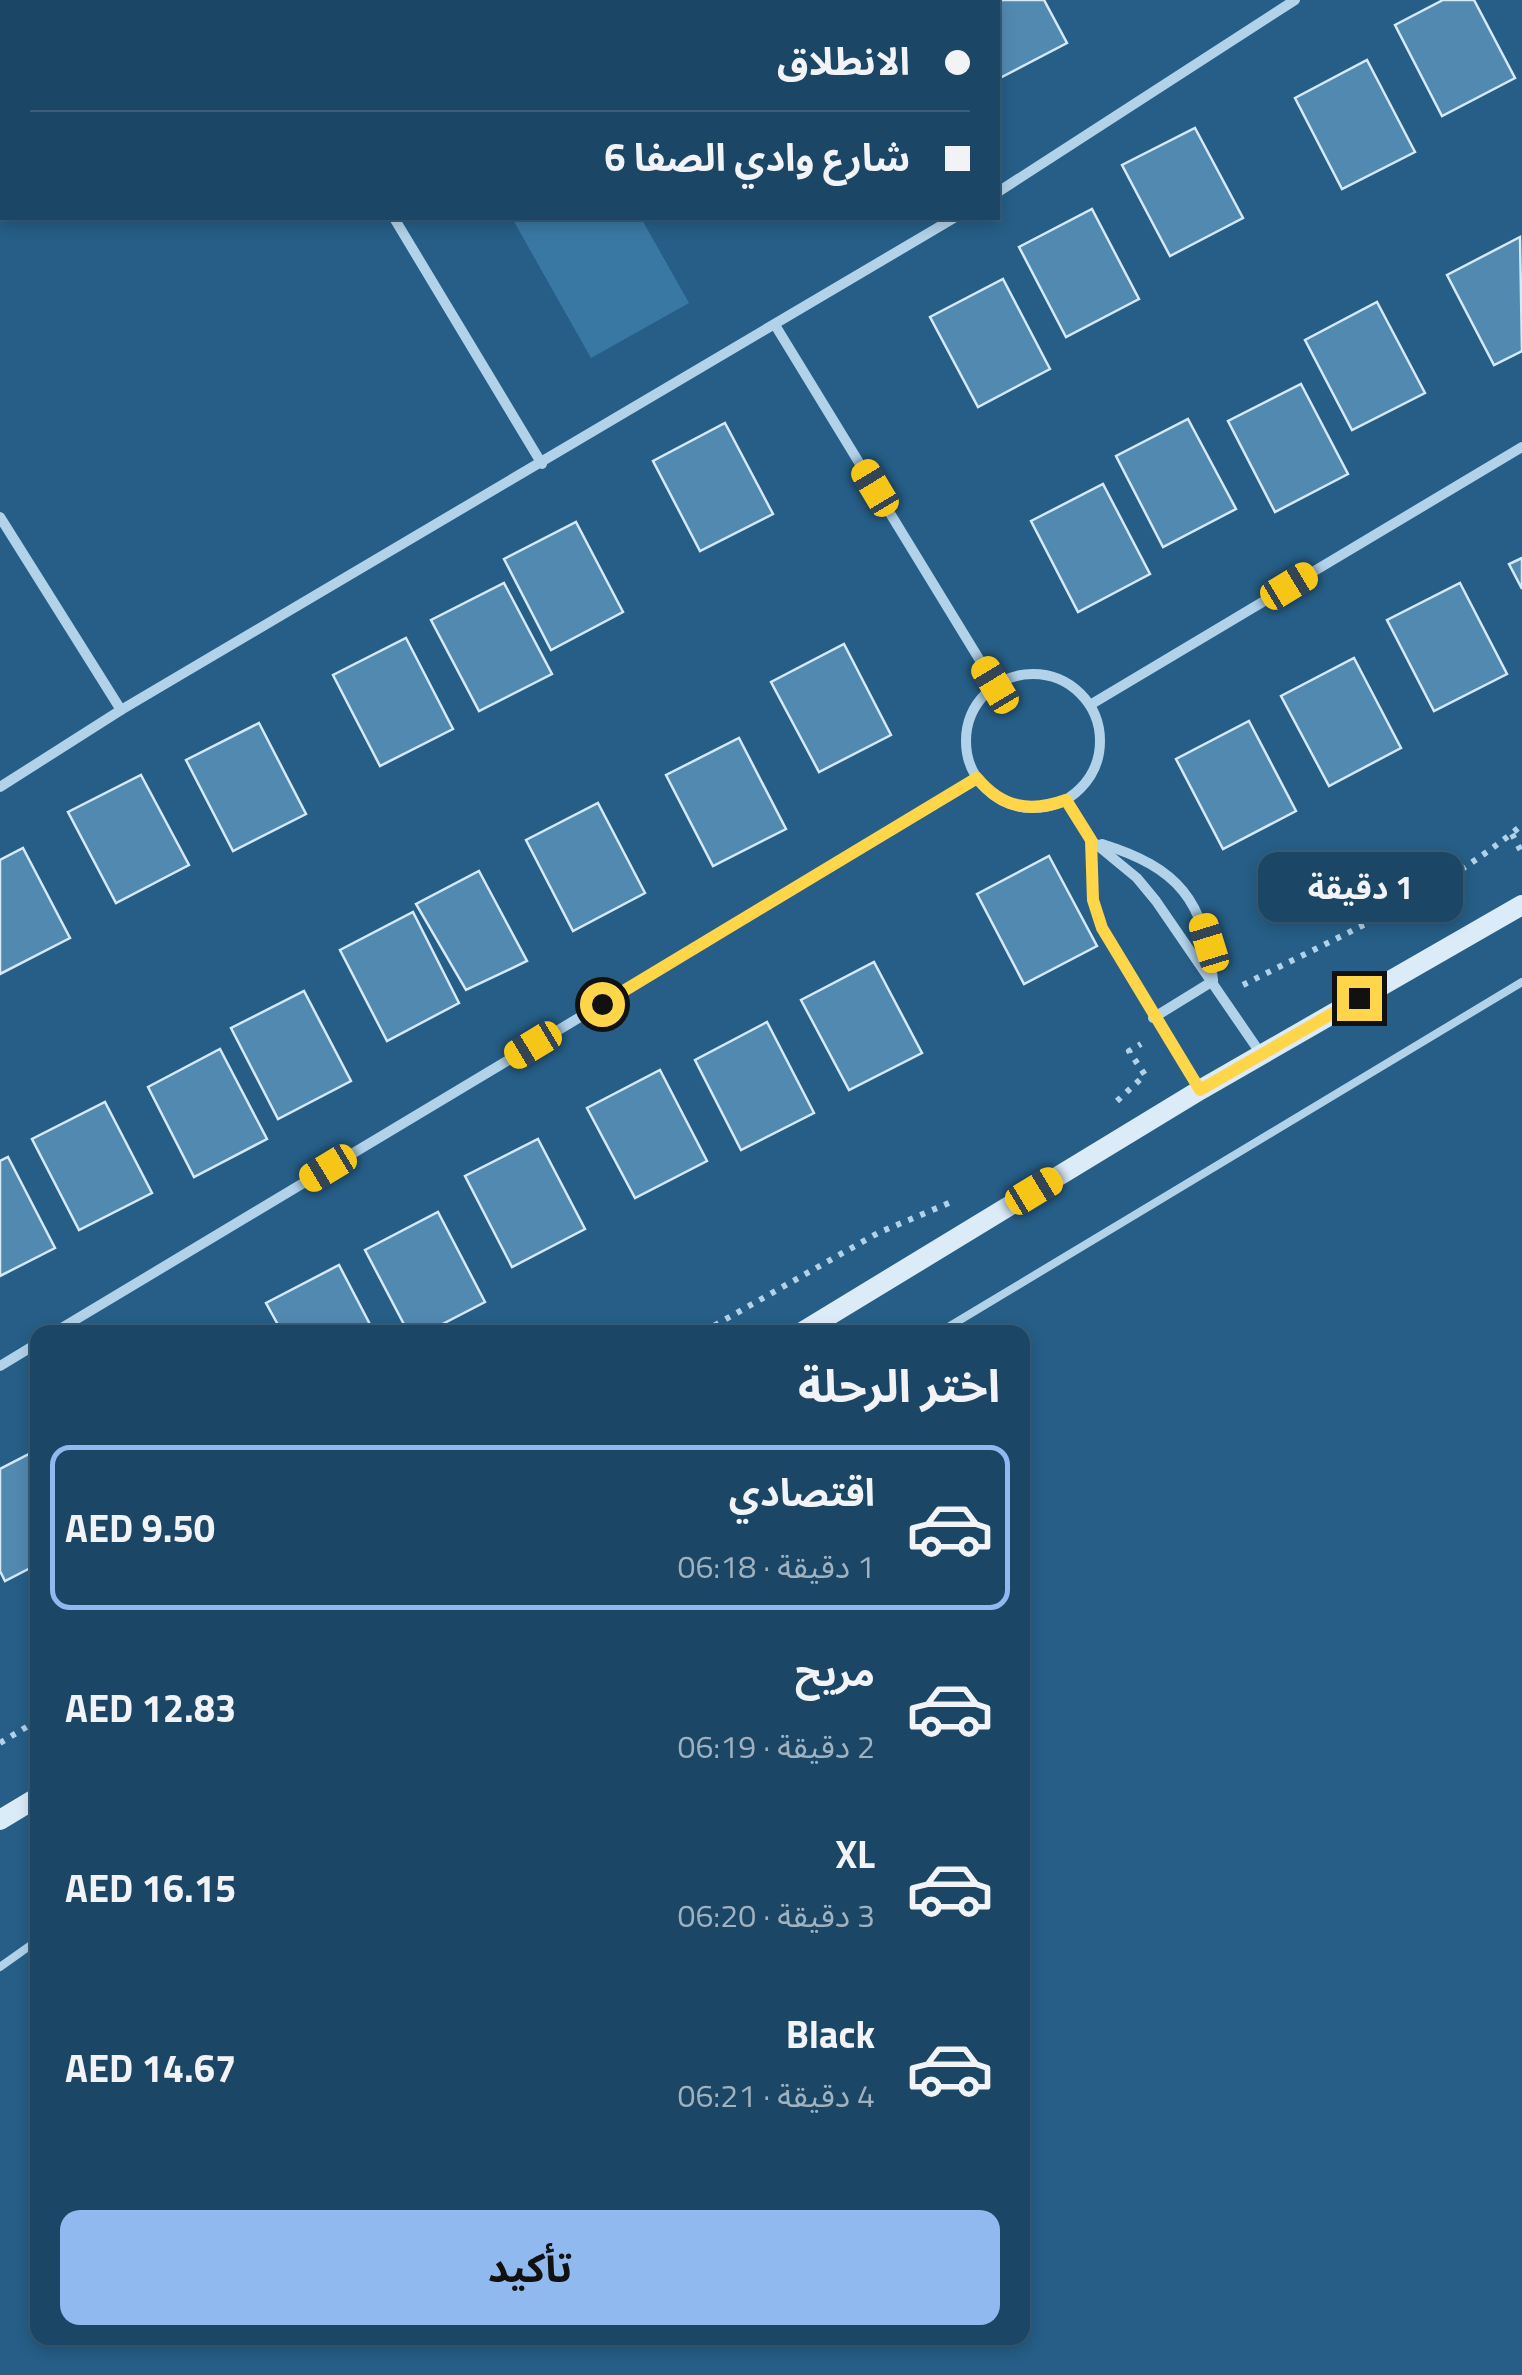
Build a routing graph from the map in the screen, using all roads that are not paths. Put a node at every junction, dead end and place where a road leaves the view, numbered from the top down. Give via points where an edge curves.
1 (1295, 0) edge
2 (1000, 186) edge
3 (395, 220) edge
4 (951, 220) edge
5 (775, 325) junction
6 (1522, 447) edge
7 (542, 464) junction
8 (0, 517) edge
9 (995, 685) junction
10 (1090, 705) junction
11 (122, 710) junction
12 (977, 778) junction
13 (0, 787) edge
14 (1066, 800) junction
15 (1091, 840) junction
16 (1522, 905) edge
17 (1214, 981) junction
18 (1522, 982) edge
19 (1153, 1018) junction
20 (1262, 1054) junction
21 (1200, 1090) junction
22 (67, 1325) edge
23 (814, 1325) edge
24 (952, 1325) edge
25 (30, 1348) edge
26 (0, 1366) edge
27 (30, 1802) edge
28 (0, 1820) edge
29 (30, 1946) edge
30 (0, 1967) edge

1 - 2 street
3 - 7 street
4 - 5 street
5 - 7 street
5 - 9 street
6 - 10 street
7 - 11 street
8 - 11 street
9 - 10 street via 1020,675 1047,675
9 - 12 street via 966,728
10 - 14 street via 1099,725 1095,768
11 - 13 street
12 - 14 street via 1008,804 1048,807
12 - 22 street
14 - 15 street
15 - 17 street via 1137,878
15 - 17 street via 1138,855 1176,882 1202,921
15 - 19 street via 1093,900 1102,928
16 - 20 main road
17 - 19 street
17 - 20 street
18 - 24 lane
19 - 21 street
20 - 21 main road
21 - 23 main road
25 - 26 street
27 - 28 main road
29 - 30 lane

